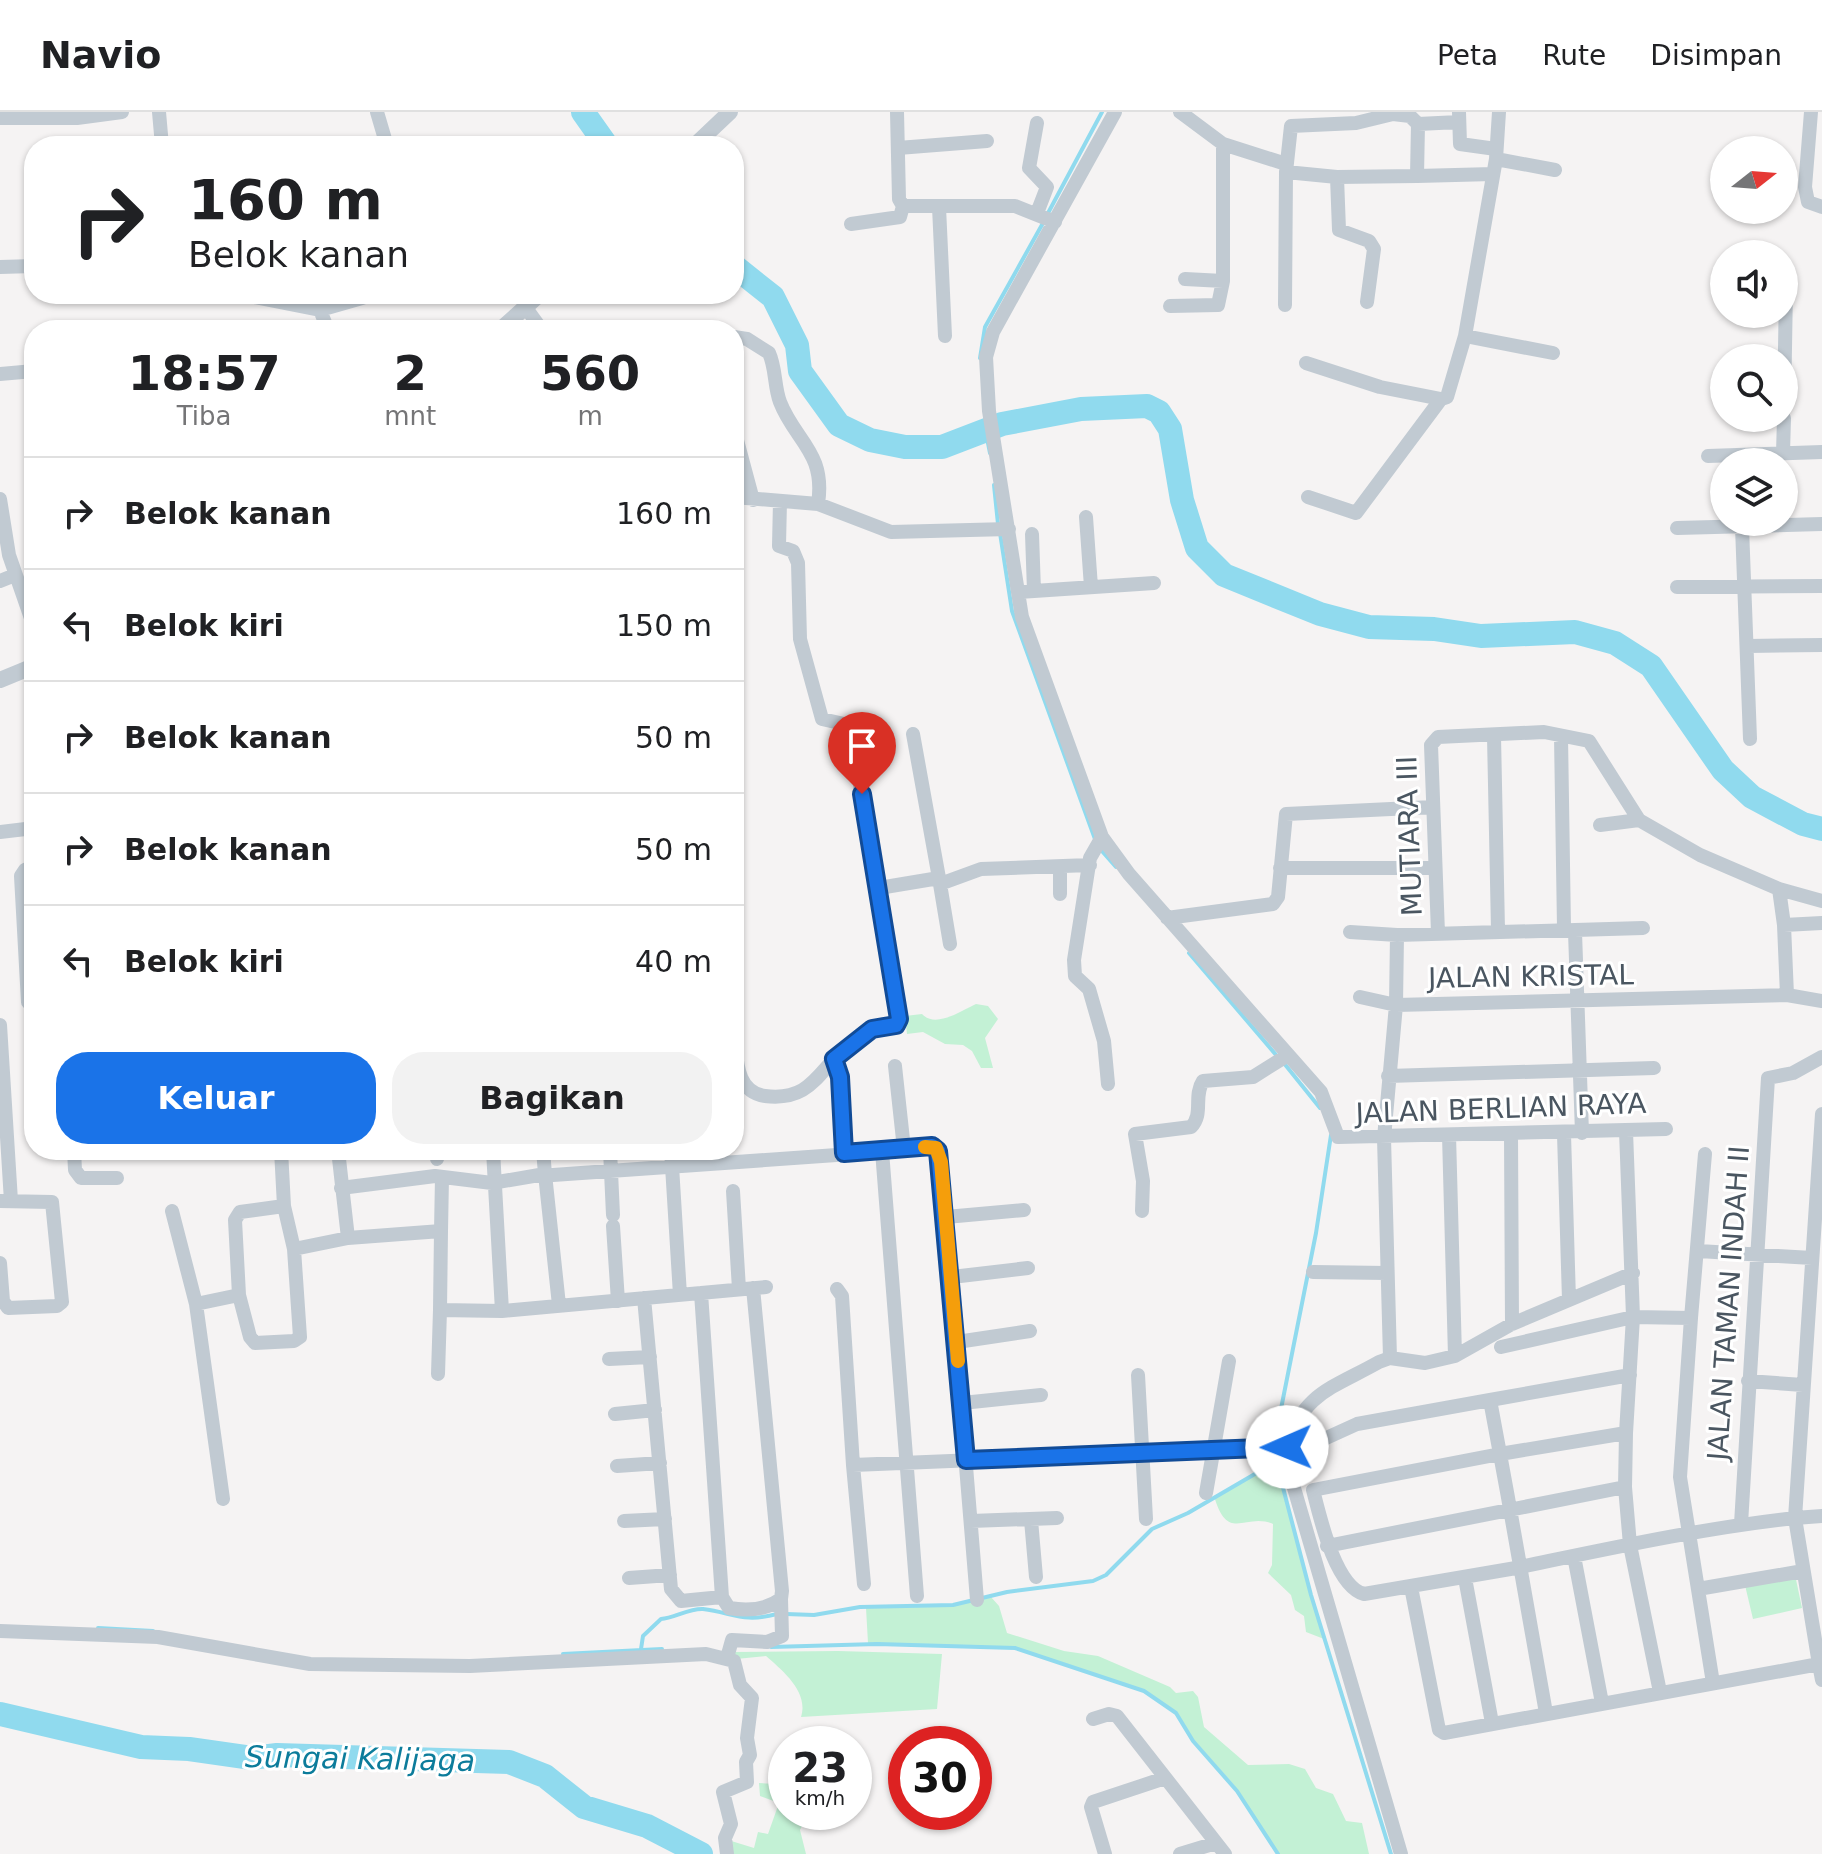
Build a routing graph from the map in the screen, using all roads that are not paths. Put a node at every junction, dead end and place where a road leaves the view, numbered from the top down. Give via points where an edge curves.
1 (122, 112) edge
2 (159, 112) edge
3 (377, 112) edge
4 (730, 112) edge
5 (897, 112) edge
6 (1115, 112) edge
7 (1180, 112) edge
8 (1499, 112) edge
9 (1811, 112) edge
10 (1379, 114) edge
11 (1459, 117) edge
12 (0, 118) edge
13 (1423, 120) edge
14 (1037, 123) dead end
15 (161, 136) edge
16 (384, 136) edge
17 (705, 136) edge
18 (987, 141) dead end
19 (1223, 144) junction
20 (898, 148) junction
21 (1495, 161) junction
22 (1286, 168) junction
23 (1555, 170) dead end
24 (1417, 176) junction
25 (1337, 177) junction
26 (903, 206) junction
27 (939, 207) junction
28 (1822, 207) edge
29 (1046, 218) junction
30 (851, 224) dead end
31 (24, 266) edge
32 (0, 267) edge
33 (1185, 279) dead end
34 (1223, 281) junction
35 (1367, 302) dead end
36 (290, 304) edge
37 (341, 304) edge
38 (530, 304) edge
39 (1285, 305) dead end
40 (1170, 306) dead end
41 (526, 308) junction
42 (320, 310) junction
43 (324, 320) edge
44 (512, 320) edge
45 (535, 320) edge
46 (945, 336) dead end
47 (1465, 336) junction
48 (744, 339) edge
49 (1553, 353) dead end
50 (1306, 363) dead end
51 (24, 372) edge
52 (0, 374) edge
53 (1441, 399) junction
54 (1822, 452) edge
55 (1798, 453) edge
56 (744, 466) edge
57 (1308, 497) dead end
58 (0, 499) edge
59 (744, 499) edge
60 (753, 500) junction
61 (780, 501) junction
62 (818, 504) junction
63 (1086, 517) dead end
64 (1822, 524) edge
65 (1798, 525) edge
66 (1710, 527) edge
67 (1677, 528) dead end
68 (1004, 529) junction
69 (1032, 534) dead end
70 (1742, 536) edge
71 (15, 575) junction
72 (0, 581) edge
73 (1154, 583) dead end
74 (1745, 585) junction
75 (1822, 586) edge
76 (1091, 587) junction
77 (1677, 587) dead end
78 (1027, 591) junction
79 (24, 600) edge
80 (1822, 645) edge
81 (1748, 646) junction
82 (24, 670) edge
83 (0, 680) edge
84 (913, 734) dead end
85 (1494, 736) junction
86 (1561, 736) junction
87 (1750, 739) dead end
88 (1433, 807) junction
89 (1639, 820) junction
90 (1600, 825) dead end
91 (24, 829) edge
92 (0, 832) edge
93 (1102, 837) junction
94 (1090, 865) junction
95 (1060, 868) junction
96 (1280, 868) junction
97 (1435, 868) junction
98 (24, 872) edge
99 (939, 881) junction
100 (879, 888) junction
101 (1779, 889) junction
102 (1060, 894) dead end
103 (1822, 901) edge
104 (963, 917) dead end
105 (1167, 918) junction
106 (946, 920) junction
107 (1822, 923) edge
108 (1784, 925) junction
109 (1643, 928) dead end
110 (24, 930) edge
111 (1498, 930) junction
112 (1569, 930) junction
113 (1350, 932) dead end
114 (1438, 933) junction
115 (1397, 935) junction
116 (950, 944) dead end
117 (1787, 995) junction
118 (1360, 997) dead end
119 (1579, 1000) junction
120 (1822, 1001) edge
121 (1396, 1005) junction
122 (0, 1025) edge
123 (1822, 1057) edge
124 (1284, 1058) junction
125 (834, 1059) junction
126 (895, 1066) dead end
127 (1654, 1068) dead end
128 (1580, 1071) junction
129 (1388, 1076) junction
130 (744, 1080) edge
131 (1108, 1084) dead end
132 (1822, 1114) edge
133 (1666, 1129) dead end
134 (1626, 1131) junction
135 (1582, 1133) junction
136 (1564, 1134) junction
137 (1449, 1135) junction
138 (1511, 1135) junction
139 (1384, 1138) junction
140 (904, 1149) junction
141 (882, 1151) junction
142 (844, 1153) junction
143 (1705, 1154) dead end
144 (744, 1156) edge
145 (74, 1160) edge
146 (282, 1160) edge
147 (339, 1160) edge
148 (493, 1160) edge
149 (544, 1160) edge
150 (610, 1160) edge
151 (672, 1160) edge
152 (707, 1160) edge
153 (672, 1166) junction
154 (611, 1171) junction
155 (545, 1174) junction
156 (442, 1177) junction
157 (117, 1178) dead end
158 (492, 1183) junction
159 (341, 1188) junction
160 (733, 1191) dead end
161 (5, 1201) edge
162 (284, 1206) junction
163 (1024, 1210) dead end
164 (172, 1211) dead end
165 (1142, 1211) dead end
166 (946, 1217) junction
167 (441, 1231) junction
168 (348, 1238) junction
169 (294, 1249) junction
170 (1699, 1251) junction
171 (1759, 1255) junction
172 (1812, 1258) junction
173 (0, 1263) edge
174 (1028, 1268) dead end
175 (1313, 1272) dead end
176 (1387, 1273) junction
177 (1633, 1273) junction
178 (952, 1277) junction
179 (752, 1288) junction
180 (837, 1289) dead end
181 (701, 1293) junction
182 (239, 1295) junction
183 (680, 1295) junction
184 (644, 1298) junction
185 (1569, 1300) junction
186 (618, 1301) junction
187 (196, 1304) junction
188 (559, 1305) junction
189 (440, 1310) junction
190 (502, 1311) junction
191 (1633, 1317) junction
192 (1691, 1318) junction
193 (1512, 1324) junction
194 (1030, 1331) dead end
195 (957, 1342) junction
196 (1501, 1347) dead end
197 (1455, 1356) junction
198 (650, 1357) junction
199 (1390, 1358) junction
200 (609, 1359) dead end
201 (1229, 1361) dead end
202 (438, 1374) dead end
203 (1138, 1375) dead end
204 (1630, 1375) junction
205 (1748, 1381) junction
206 (1803, 1385) junction
207 (1041, 1395) dead end
208 (1490, 1400) junction
209 (962, 1403) junction
210 (655, 1410) junction
211 (615, 1414) dead end
212 (1626, 1433) junction
213 (1280, 1447) junction
214 (1212, 1449) junction
215 (1141, 1454) junction
216 (1500, 1454) junction
217 (966, 1460) junction
218 (660, 1463) junction
219 (907, 1463) junction
220 (853, 1465) junction
221 (617, 1466) dead end
222 (1625, 1487) junction
223 (1313, 1490) junction
224 (1206, 1493) dead end
225 (1297, 1494) junction
226 (223, 1499) dead end
227 (1510, 1509) junction
228 (1822, 1516) edge
229 (1057, 1518) dead end
230 (1795, 1518) junction
231 (665, 1519) junction
232 (1146, 1519) dead end
233 (1031, 1520) junction
234 (624, 1521) dead end
235 (971, 1521) junction
236 (1741, 1524) junction
237 (1687, 1533) junction
238 (1630, 1545) junction
239 (1327, 1546) junction
240 (1574, 1556) junction
241 (1520, 1567) junction
242 (1803, 1571) junction
243 (670, 1575) junction
244 (1036, 1577) dead end
245 (629, 1578) dead end
246 (1465, 1578) junction
247 (864, 1584) dead end
248 (1411, 1587) junction
249 (1698, 1589) junction
250 (917, 1596) dead end
251 (722, 1597) junction
252 (781, 1599) junction
253 (977, 1600) dead end
254 (1816, 1612) edge
255 (0, 1631) edge
256 (728, 1652) junction
257 (1819, 1664) junction
258 (1822, 1680) edge
259 (1713, 1683) junction
260 (1660, 1692) junction
261 (1602, 1703) junction
262 (1546, 1713) junction
263 (1093, 1719) dead end
264 (1492, 1723) junction
265 (1165, 1778) junction
266 (1220, 1848) edge
267 (727, 1854) edge
268 (1105, 1854) edge
269 (1180, 1854) edge
270 (1401, 1854) edge

1 - 12 street
2 - 15 street
3 - 16 street
4 - 17 street
5 - 20 street
6 - 29 street
7 - 19 street
8 - 21 street
9 - 28 street via 1805,187 1808,202
10 - 13 street
10 - 22 street via 1356,123 1291,126
11 - 13 street
11 - 21 street via 1460,144
13 - 24 street
14 - 29 street via 1029,168 1045,183
18 - 20 street
19 - 22 street
19 - 34 street
20 - 26 street
21 - 23 street
21 - 24 street
21 - 47 street
22 - 25 street
22 - 39 street
24 - 25 street
25 - 35 street via 1339,230 1369,241 1374,249
26 - 27 street
26 - 30 street via 900,217
27 - 29 street via 999,204
27 - 46 street
29 - 68 street via 989,341 989,411
31 - 32 street
33 - 34 street
34 - 40 street via 1216,306
36 - 42 street
37 - 42 street
38 - 41 street
41 - 44 street
41 - 45 street
42 - 43 street
47 - 49 street
47 - 53 street via 1448,395
48 - 62 street via 769,353 781,405 816,463
50 - 53 street via 1380,387
51 - 52 street
53 - 57 street via 1356,513
54 - 55 street
56 - 60 street
58 - 71 street
59 - 60 street
60 - 61 street
61 - 62 street
61 - 100 street via 779,546 793,551 798,563 801,646 822,719 844,724 850,731
62 - 68 street via 891,532
63 - 76 street
64 - 65 street
66 - 67 street
68 - 78 street
69 - 78 street
70 - 74 street
71 - 72 street
71 - 79 street
73 - 76 street
74 - 75 street
74 - 77 street
74 - 81 street
76 - 78 street
78 - 93 street via 1022,617
80 - 81 street
81 - 87 street
82 - 83 street
84 - 99 street
85 - 86 street
85 - 88 street, MUTIARA III via 1434,738
85 - 111 street
86 - 89 street via 1592,743
86 - 112 street
88 - 96 street via 1286,814
88 - 97 street, MUTIARA III
89 - 90 street
89 - 101 street via 1700,855
91 - 92 street
93 - 94 street
93 - 105 street
94 - 95 street
94 - 131 street via 1074,944 1075,976 1089,989 1104,1041
95 - 99 street via 981,869
95 - 102 street
96 - 97 street
96 - 105 street via 1278,897 1269,906
97 - 114 street, MUTIARA III
98 - 110 street
99 - 100 street
99 - 106 street
100 - 125 street via 898,1023 872,1029
101 - 103 street
101 - 108 street
104 - 106 street
105 - 124 street
106 - 116 street
107 - 108 street
108 - 117 street
109 - 112 street
111 - 112 street
111 - 114 street
112 - 119 street
113 - 115 street
114 - 115 street
115 - 121 street
117 - 119 street, JALAN KRISTAL
117 - 120 street, JALAN KRISTAL
118 - 121 street, JALAN KRISTAL
119 - 121 street, JALAN KRISTAL
119 - 128 street
121 - 129 street
122 - 161 street
123 - 171 street, JALAN TAMAN INDAH II via 1793,1073 1772,1075 1767,1086
124 - 139 street, JALAN BERLIAN RAYA via 1321,1092 1338,1137
124 - 165 street via 1253,1077 1203,1081 1191,1127 1135,1134
125 - 130 street via 803,1092 787,1099 754,1095
125 - 142 street via 840,1077
126 - 140 street
127 - 128 street
128 - 129 street
128 - 135 street
129 - 139 street
132 - 172 street
133 - 134 street, JALAN BERLIAN RAYA
134 - 135 street, JALAN BERLIAN RAYA
134 - 177 street
135 - 136 street, JALAN BERLIAN RAYA
136 - 138 street, JALAN BERLIAN RAYA
136 - 185 street
137 - 138 street, JALAN BERLIAN RAYA
137 - 139 street, JALAN BERLIAN RAYA
137 - 197 street
138 - 193 street
139 - 176 street
140 - 141 street
140 - 166 street via 932,1146 938,1151
141 - 142 street
141 - 219 street
142 - 144 street
143 - 170 street
145 - 157 street via 81,1178
146 - 162 street
147 - 159 street
148 - 158 street
149 - 155 street
150 - 154 street
151 - 153 street
152 - 153 street
153 - 154 street
153 - 183 street
154 - 155 street
154 - 186 street
155 - 158 street
155 - 188 street
156 - 158 street
156 - 159 street
156 - 167 street
158 - 190 street
159 - 168 street
160 - 179 street
161 - 173 street via 52,1202 62,1302 8,1308
162 - 169 street
162 - 182 street via 236,1215
163 - 166 street
164 - 187 street
166 - 178 street
167 - 168 street
167 - 189 street
168 - 169 street
169 - 182 street via 300,1337 255,1343
170 - 171 street
170 - 192 street
171 - 172 street
171 - 205 street, JALAN TAMAN INDAH II
172 - 206 street
174 - 178 street
175 - 176 street
176 - 199 street
177 - 185 street
177 - 191 street
178 - 195 street
179 - 181 street
179 - 252 street
180 - 220 street via 842,1296
181 - 183 street
181 - 251 street
182 - 187 street
183 - 184 street
184 - 186 street
184 - 198 street
185 - 193 street
186 - 188 street
187 - 226 street
188 - 190 street
189 - 190 street
189 - 202 street
191 - 192 street
191 - 196 street
191 - 204 street
192 - 237 street via 1680,1477
193 - 197 street
194 - 195 street
195 - 209 street
197 - 199 street via 1425,1363
198 - 200 street
198 - 210 street
199 - 213 street via 1304,1406
201 - 214 street
203 - 215 street
204 - 208 street
204 - 212 street
205 - 206 street
205 - 236 street, JALAN TAMAN INDAH II
206 - 230 street
207 - 209 street
208 - 213 street via 1357,1424 1313,1444
208 - 216 street
209 - 217 street
210 - 211 street
210 - 218 street
212 - 216 street
212 - 222 street
213 - 214 street
213 - 225 street
214 - 215 street
214 - 224 street
215 - 217 street
215 - 232 street
216 - 223 street
216 - 227 street
217 - 219 street
217 - 235 street
218 - 221 street
218 - 231 street
219 - 220 street
219 - 250 street
220 - 247 street
222 - 227 street
222 - 238 street
223 - 225 street
223 - 239 street
225 - 270 street
227 - 239 street
227 - 241 street
228 - 230 street
229 - 233 street
230 - 236 street
230 - 242 street
231 - 234 street
231 - 243 street
233 - 235 street
233 - 244 street
235 - 253 street
236 - 237 street
237 - 238 street
237 - 249 street
238 - 240 street
238 - 260 street
239 - 248 street via 1359,1594
240 - 241 street
240 - 261 street
241 - 246 street
241 - 262 street
242 - 249 street
242 - 254 street
243 - 245 street
243 - 251 street via 676,1600
246 - 248 street
246 - 264 street
248 - 264 street via 1439,1730
249 - 259 street
251 - 252 street via 729,1608 742,1610
252 - 256 street via 783,1627 777,1640
254 - 257 street
255 - 256 street via 158,1637 310,1664 470,1666
256 - 267 street via 740,1685 752,1698 747,1782 723,1792 731,1824 725,1838
257 - 258 street
257 - 259 street
259 - 260 street
260 - 261 street
261 - 262 street
262 - 264 street
263 - 265 street via 1114,1713
265 - 266 street
265 - 268 street via 1093,1802
266 - 269 street

